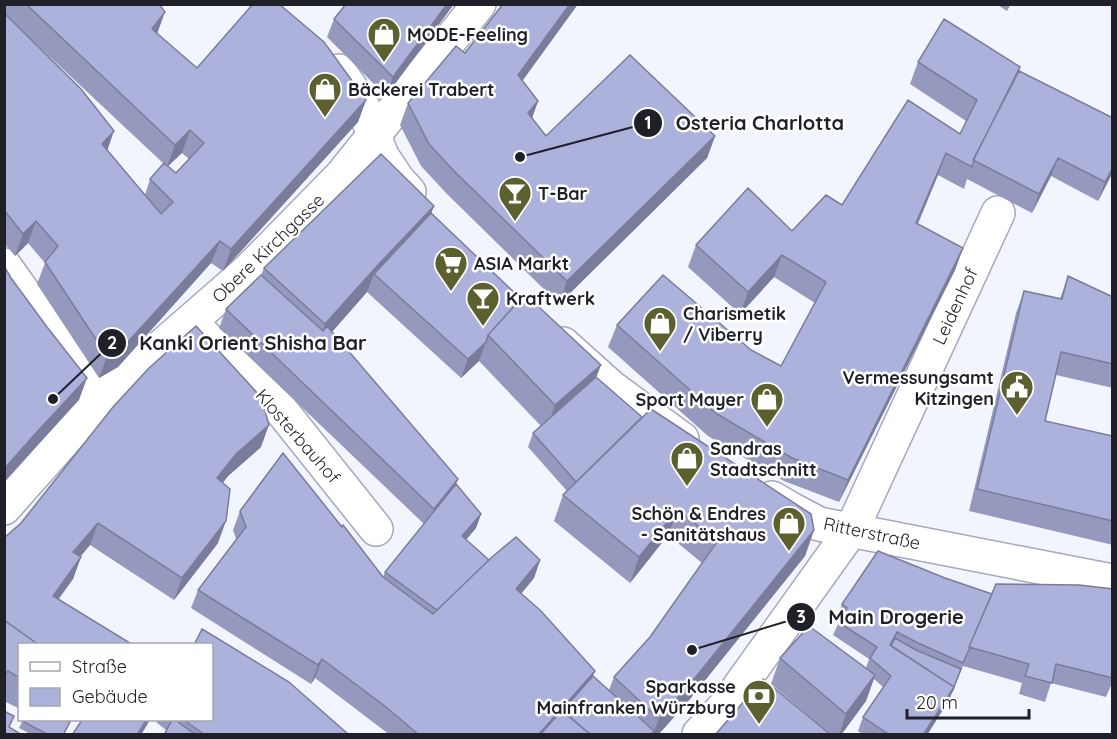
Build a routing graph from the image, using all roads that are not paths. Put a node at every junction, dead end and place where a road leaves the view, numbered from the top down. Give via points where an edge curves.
1 (479, 4) edge
2 (320, 51) edge
3 (374, 134) junction
4 (998, 213) dead end
5 (430, 214) edge
6 (4, 265) edge
7 (190, 322) junction
8 (544, 326) edge
9 (100, 400) junction
10 (701, 453) edge
11 (750, 484) edge
12 (4, 508) edge
13 (376, 529) dead end
14 (852, 529) junction
15 (1113, 581) edge
16 (699, 735) edge

1 - 3 street, Obere Kirchgasse
2 - 3 street via 349,84
3 - 5 street via 382,156 398,180
3 - 7 street, Obere Kirchgasse via 342,175 249,270
4 - 14 street, Leidenhof
6 - 9 street
7 - 9 street, Obere Kirchgasse
7 - 13 street, Klosterbauhof via 281,410
8 - 10 street via 611,387
9 - 12 street, Obere Kirchgasse
11 - 14 street, Ritterstraße via 819,524
14 - 15 street, Ritterstraße
14 - 16 street, Leidenhof via 744,698

